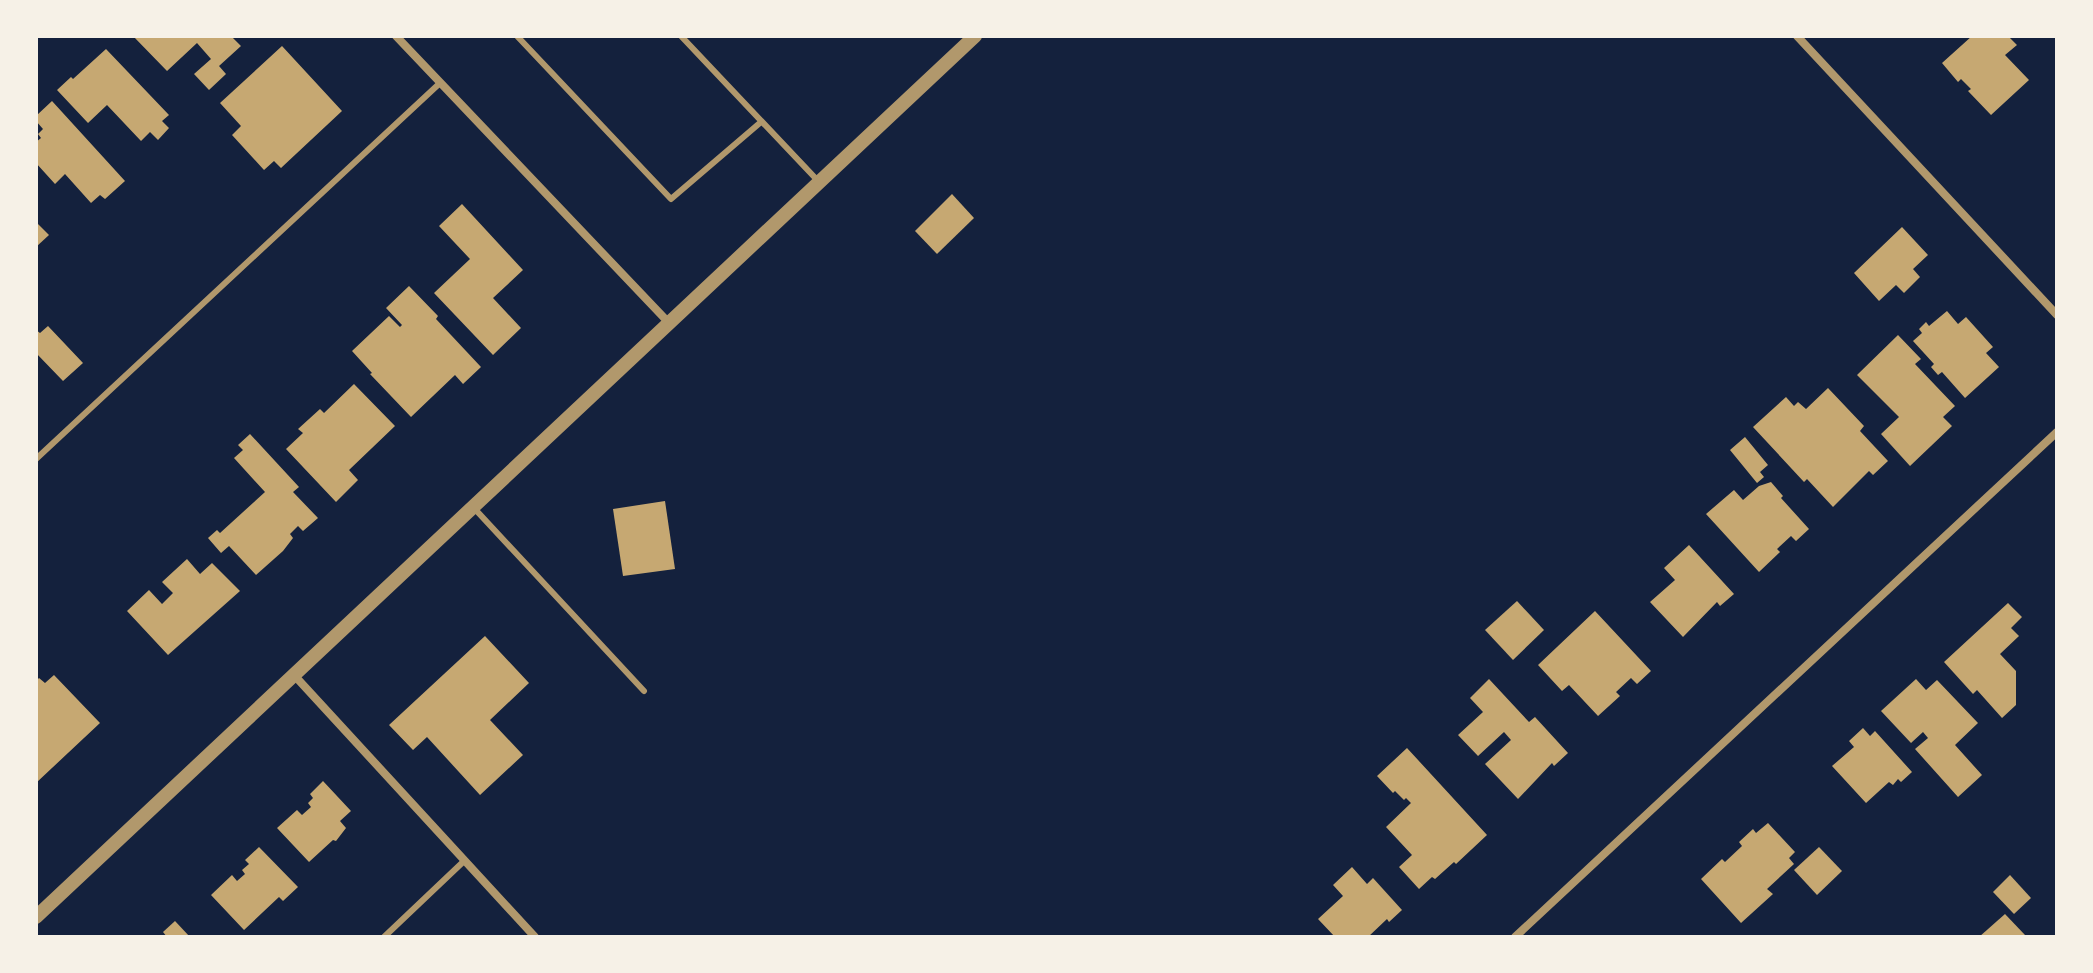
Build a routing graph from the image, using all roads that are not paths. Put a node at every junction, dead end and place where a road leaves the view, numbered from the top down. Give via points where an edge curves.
1 (517, 36) edge
2 (681, 36) edge
3 (975, 36) edge
4 (1797, 36) edge
5 (403, 38) edge
6 (440, 83) junction
7 (761, 122) junction
8 (820, 183) junction
9 (2057, 315) edge
10 (670, 324) junction
11 (2057, 432) edge
12 (36, 459) edge
13 (473, 507) junction
14 (294, 675) junction
15 (644, 691) dead end
16 (463, 862) junction
17 (36, 917) edge
18 (384, 937) edge
19 (535, 937) edge
20 (1515, 937) edge

1 - 7 lane via 671,199
2 - 7 lane
3 - 8 street
4 - 9 street
5 - 6 street
6 - 10 street
6 - 12 lane
7 - 8 lane
8 - 10 street
10 - 13 street
11 - 20 street
13 - 14 street
13 - 15 lane
14 - 16 street
14 - 17 street
16 - 18 lane
16 - 19 street

